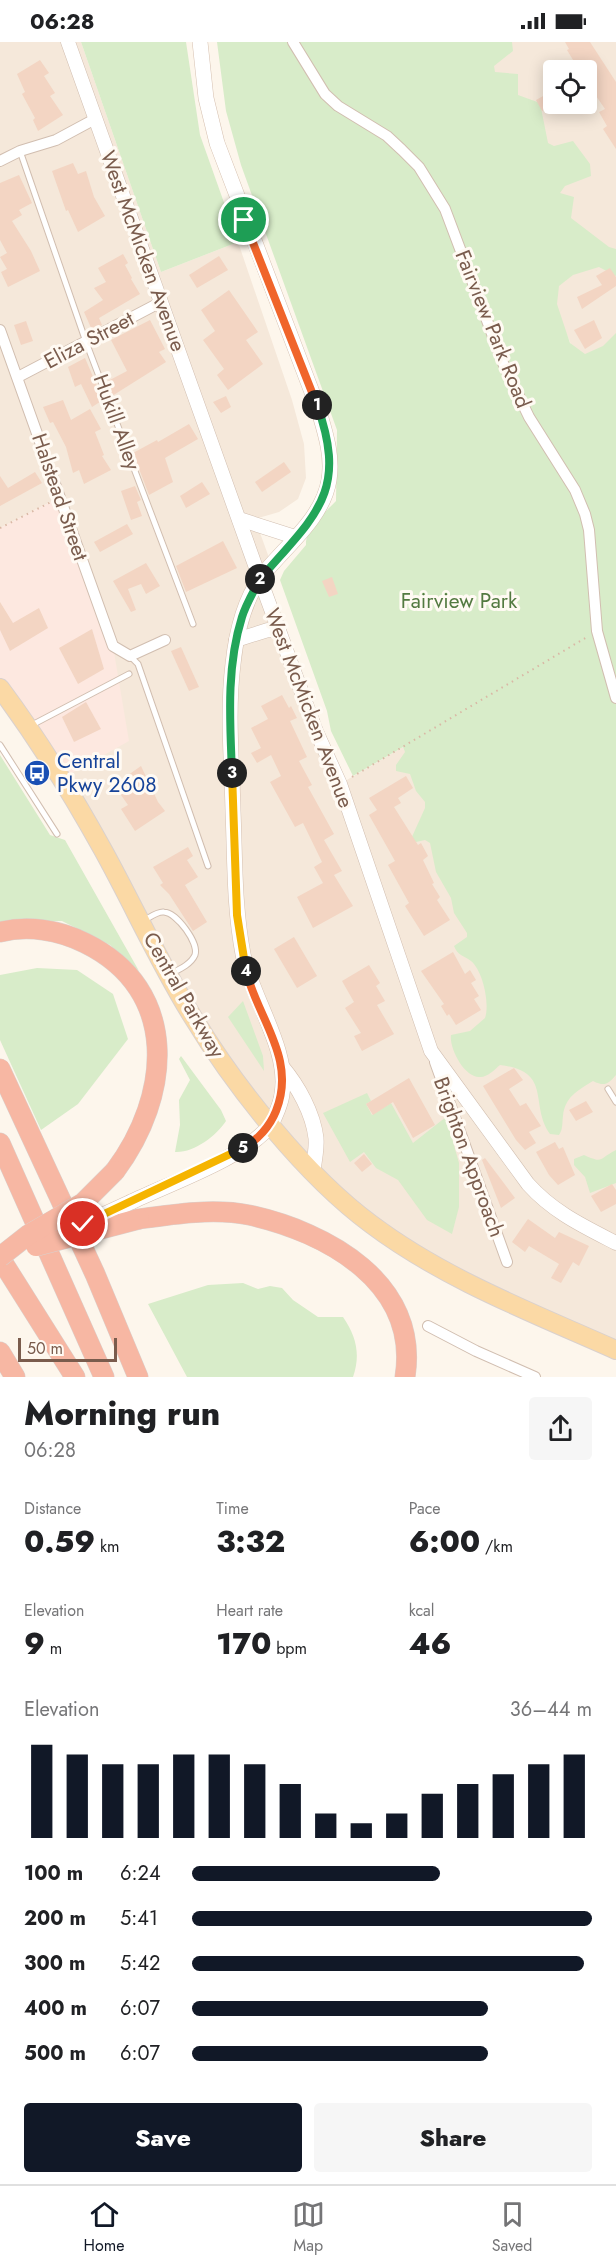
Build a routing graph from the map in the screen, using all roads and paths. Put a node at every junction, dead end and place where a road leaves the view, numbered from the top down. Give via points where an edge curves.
1 (68, 42) edge
2 (200, 42) edge
3 (293, 42) edge
4 (95, 119) junction
5 (20, 151) junction
6 (0, 162) edge
7 (161, 302) junction
8 (0, 330) edge
9 (86, 342) junction
10 (18, 377) junction
11 (60, 497) junction
12 (239, 519) junction
13 (0, 528) edge
14 (296, 537) junction
15 (260, 579) junction
16 (193, 624) dead end
17 (279, 631) junction
18 (597, 631) junction
19 (165, 640) dead end
20 (236, 640) junction
21 (130, 656) junction
22 (129, 674) dead end
23 (0, 688) edge
24 (616, 698) edge
25 (29, 727) junction
26 (0, 745) edge
27 (340, 784) junction
28 (57, 834) dead end
29 (208, 866) dead end
30 (141, 922) junction
31 (0, 932) edge
32 (169, 975) junction
33 (431, 1051) junction
34 (282, 1067) junction
35 (0, 1069) edge
36 (608, 1089) dead end
37 (616, 1102) edge
38 (270, 1125) junction
39 (0, 1143) edge
40 (313, 1172) junction
41 (135, 1210) junction
42 (616, 1243) edge
43 (36, 1246) joint
44 (0, 1259) edge
45 (507, 1262) dead end
46 (428, 1326) dead end
47 (616, 1350) edge
48 (0, 1352) edge
49 (15, 1377) edge
50 (75, 1377) edge
51 (104, 1377) edge
52 (138, 1377) edge
53 (405, 1377) edge
54 (535, 1377) edge

1 - 4 street, West McMicken Avenue
2 - 14 main road via 206,98 217,143 318,408 331,452 329,482 322,499
3 - 18 street, Fairview Park Road via 325,94 402,150 419,167 445,209 503,363 585,514
4 - 5 street via 56,140
4 - 7 street, West McMicken Avenue
5 - 6 street
5 - 9 lane, Hukill Alley
7 - 9 street, Eliza Street
7 - 12 street, West McMicken Avenue
8 - 10 street, Halstead Street
9 - 10 street, Eliza Street
9 - 16 lane, Hukill Alley
10 - 11 street, Halstead Street
11 - 13 path
11 - 21 street, Halstead Street via 113,646
12 - 14 street
12 - 15 street, West McMicken Avenue
14 - 15 main road
15 - 17 street, West McMicken Avenue
15 - 20 main road
17 - 20 street via 268,630
17 - 27 street, West McMicken Avenue
18 - 24 street, Fairview Park Road
18 - 27 path
19 - 21 street
20 - 34 main road via 229,700 237,915 247,975
21 - 29 lane via 138,664
22 - 25 lane
23 - 25 main road, Central Parkway
25 - 30 main road, Central Parkway via 102,848
26 - 28 lane
27 - 33 street, West McMicken Avenue
30 - 32 main road, Central Parkway
30 - 32 lane via 161,911 172,913 195,946 195,956 188,964
31 - 44 highway, bridge via 49,930 82,941 122,968 141,995 156,1036 158,1071 142,1126 115,1171 83,1203 28,1235
32 - 38 main road, Central Parkway via 211,1047
33 - 42 street, West McMicken Avenue via 542,1200 567,1218
33 - 45 street, Brighton Approach
34 - 38 main road via 282,1095
34 - 40 main road via 294,1081 312,1121 316,1140
35 - 52 highway
36 - 37 lane
38 - 40 main road, Central Parkway
38 - 41 main road via 248,1146
39 - 51 highway
40 - 47 main road, Central Parkway via 369,1223 428,1262
41 - 43 highway, bridge
41 - 53 highway via 248,1215 335,1247 372,1275 393,1306 406,1351
43 - 44 main road
44 - 50 highway
46 - 54 street
48 - 49 highway

